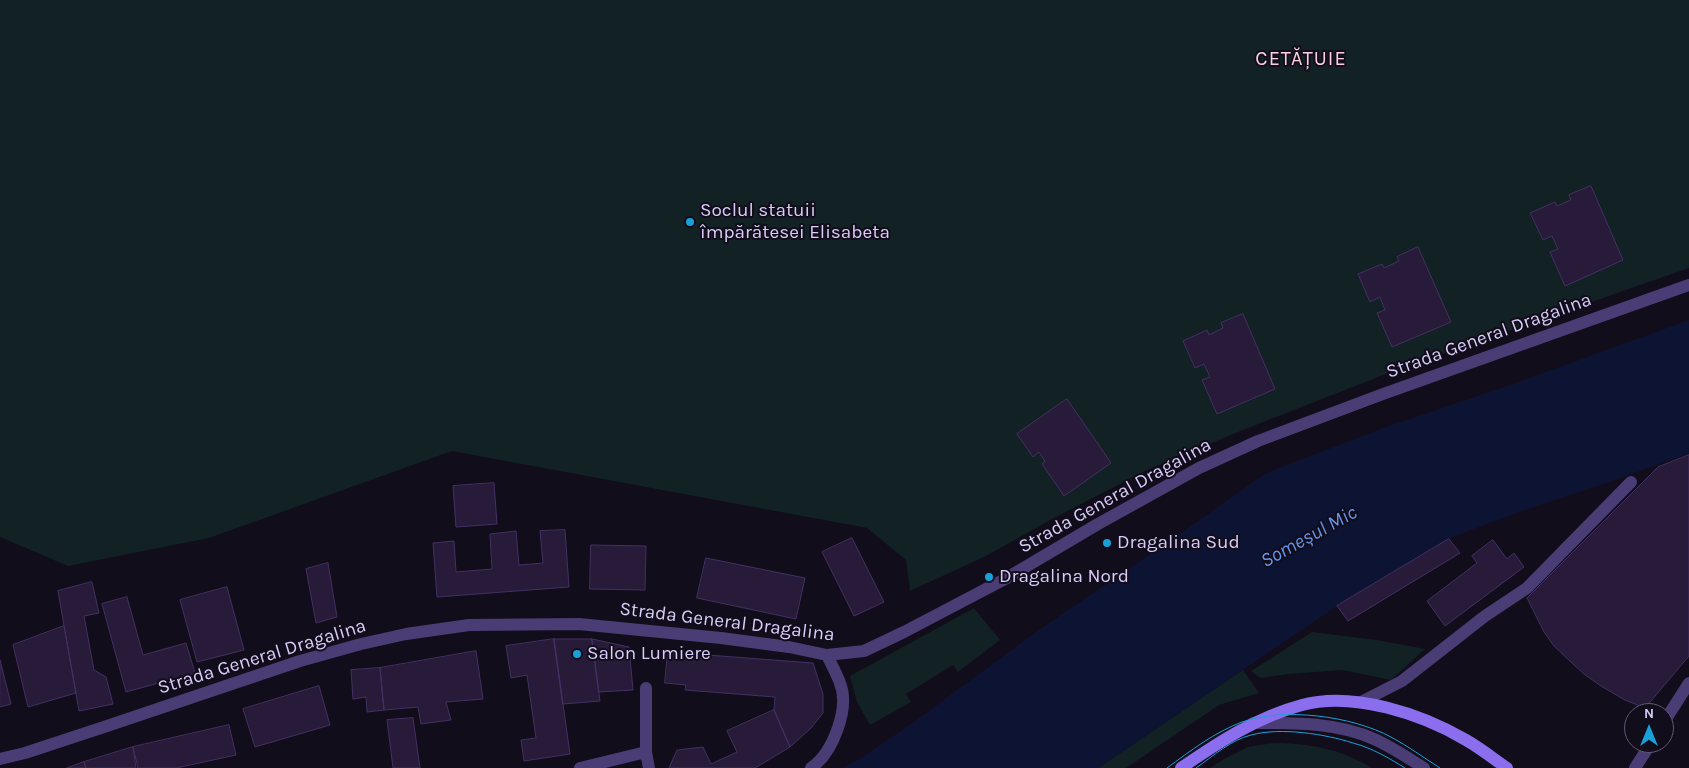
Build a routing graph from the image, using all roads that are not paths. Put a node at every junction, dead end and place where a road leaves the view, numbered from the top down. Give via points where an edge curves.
1 (1689, 285) edge
2 (1631, 482) dead end
3 (827, 655) junction
4 (1689, 683) edge
5 (646, 688) dead end
6 (1361, 702) junction
7 (1674, 706) edge
8 (1253, 723) junction
9 (646, 752) junction
10 (1645, 753) edge
11 (0, 759) edge
12 (580, 768) edge
13 (650, 768) edge
14 (811, 768) edge
15 (1181, 768) edge
16 (1424, 768) edge
17 (1507, 768) edge
18 (1635, 768) edge

1 - 3 street, Strada General Dragalina via 1258,441 1190,473 1005,579 880,644 864,651
2 - 6 street via 1527,588 1485,616 1402,681
3 - 11 street, Strada General Dragalina via 760,643 579,624 469,625 406,634 300,661
3 - 14 street via 841,685 843,715 829,748
4 - 7 street
5 - 9 street
6 - 8 main road via 1338,700 1304,704
6 - 17 main road via 1436,725 1466,740
8 - 15 main road
8 - 16 street via 1311,724 1355,732 1398,751
9 - 12 street
9 - 13 street
10 - 18 street

